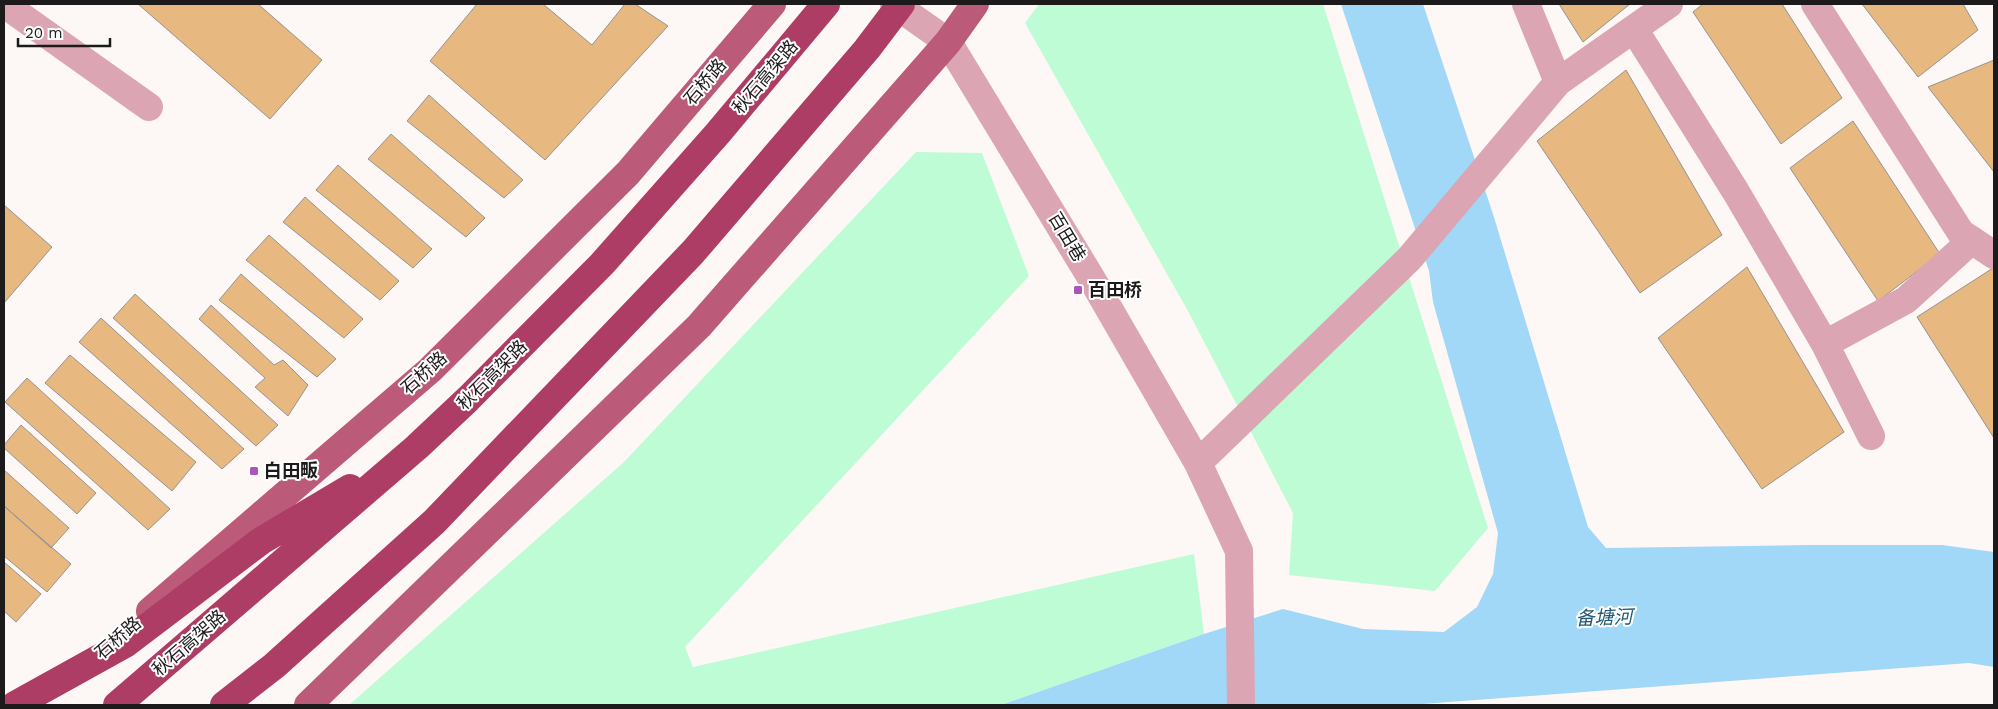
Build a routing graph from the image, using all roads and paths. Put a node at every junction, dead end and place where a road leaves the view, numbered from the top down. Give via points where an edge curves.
1 (4, 4) edge
2 (772, 4) edge
3 (826, 4) edge
4 (894, 4) edge
5 (901, 4) edge
6 (974, 4) edge
7 (1526, 4) edge
8 (1669, 4) edge
9 (1815, 4) edge
10 (1634, 28) junction
11 (948, 42) junction
12 (1558, 82) junction
13 (149, 107) dead end
14 (1972, 240) junction
15 (1994, 255) edge
16 (1825, 344) junction
17 (1871, 436) dead end
18 (417, 447) junction
19 (1198, 463) junction
20 (274, 666) junction
21 (15, 705) edge
22 (41, 705) edge
23 (116, 705) edge
24 (224, 705) edge
25 (240, 705) edge
26 (308, 705) edge
27 (1241, 705) edge

1 - 13 street
2 - 22 main road, 石桥路 via 628,173 430,370
3 - 18 highway, 秋石高架路 via 602,264
4 - 11 street, 百田巷
5 - 20 highway via 867,49 693,252 434,522
6 - 11 main road
7 - 12 street
8 - 10 street
9 - 14 street via 1961,233
10 - 12 street
10 - 16 street
11 - 19 street, 百田巷 via 1093,281
11 - 26 main road via 698,326
12 - 19 street via 1409,259
14 - 15 street
14 - 16 street via 1906,300
16 - 17 street
18 - 21 highway via 261,541 125,644
18 - 23 highway, 秋石高架路
19 - 27 street, 百田巷 via 1239,551
20 - 24 highway
20 - 25 highway

